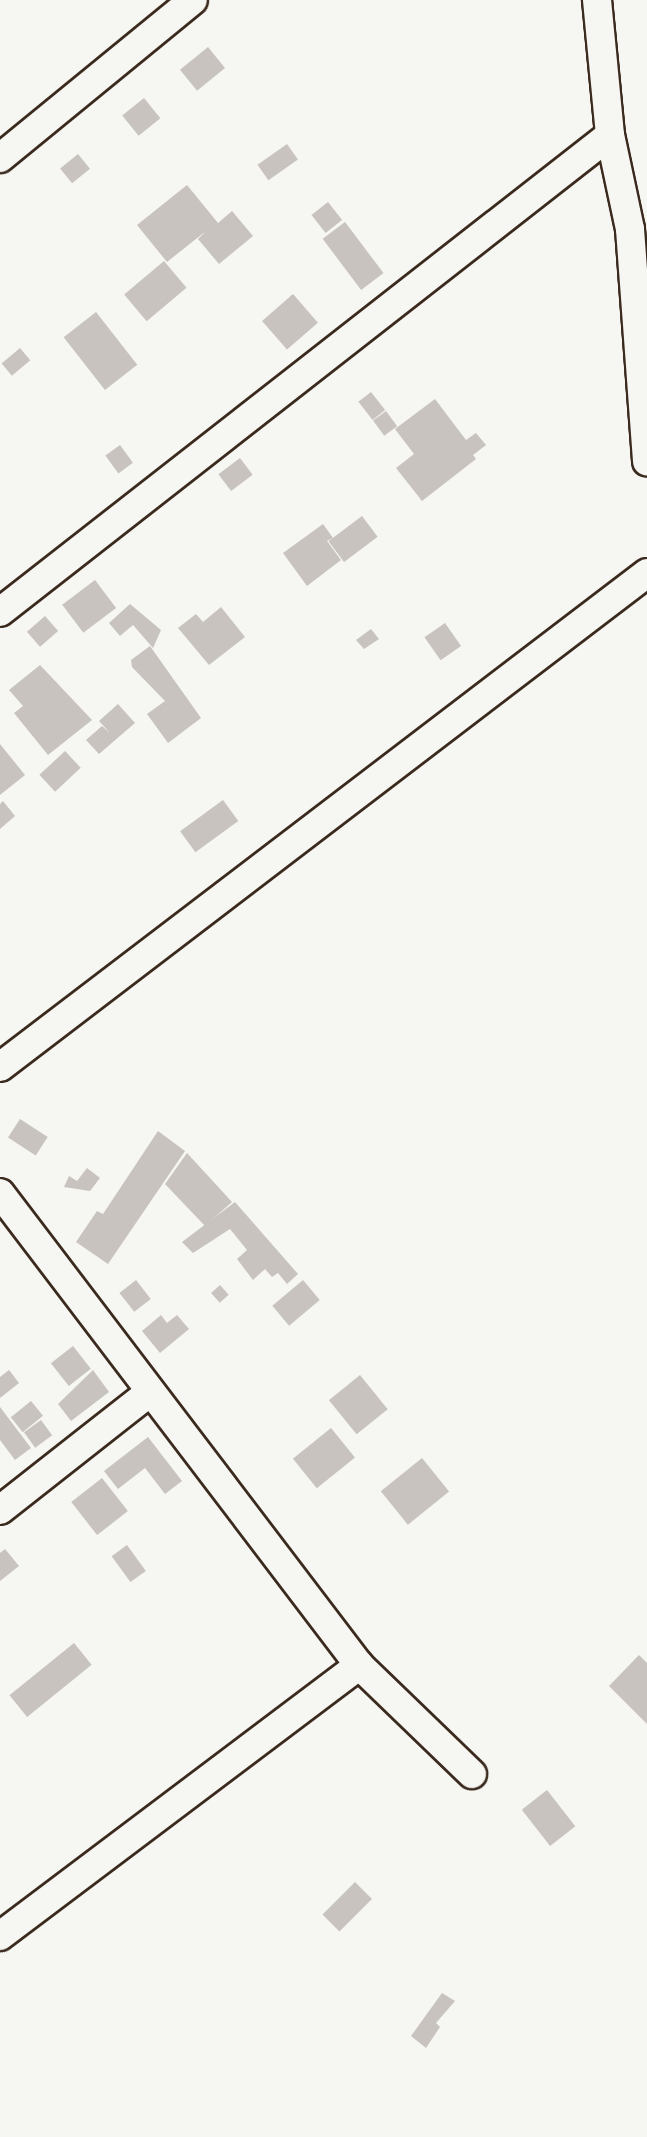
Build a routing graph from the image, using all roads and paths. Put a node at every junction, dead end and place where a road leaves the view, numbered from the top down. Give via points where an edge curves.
1 (193, 0) edge
2 (597, 0) edge
3 (610, 135) junction
4 (0, 158) edge
5 (647, 461) edge
6 (647, 573) edge
7 (0, 612) edge
8 (0, 1067) edge
9 (0, 1193) edge
10 (150, 1392) junction
11 (0, 1510) edge
12 (359, 1665) junction
13 (472, 1774) dead end
14 (0, 1936) edge

1 - 4 street
2 - 3 street
3 - 5 street via 630,229
3 - 7 street
6 - 8 street
9 - 10 street
10 - 11 street
10 - 12 street
12 - 13 street
12 - 14 street

